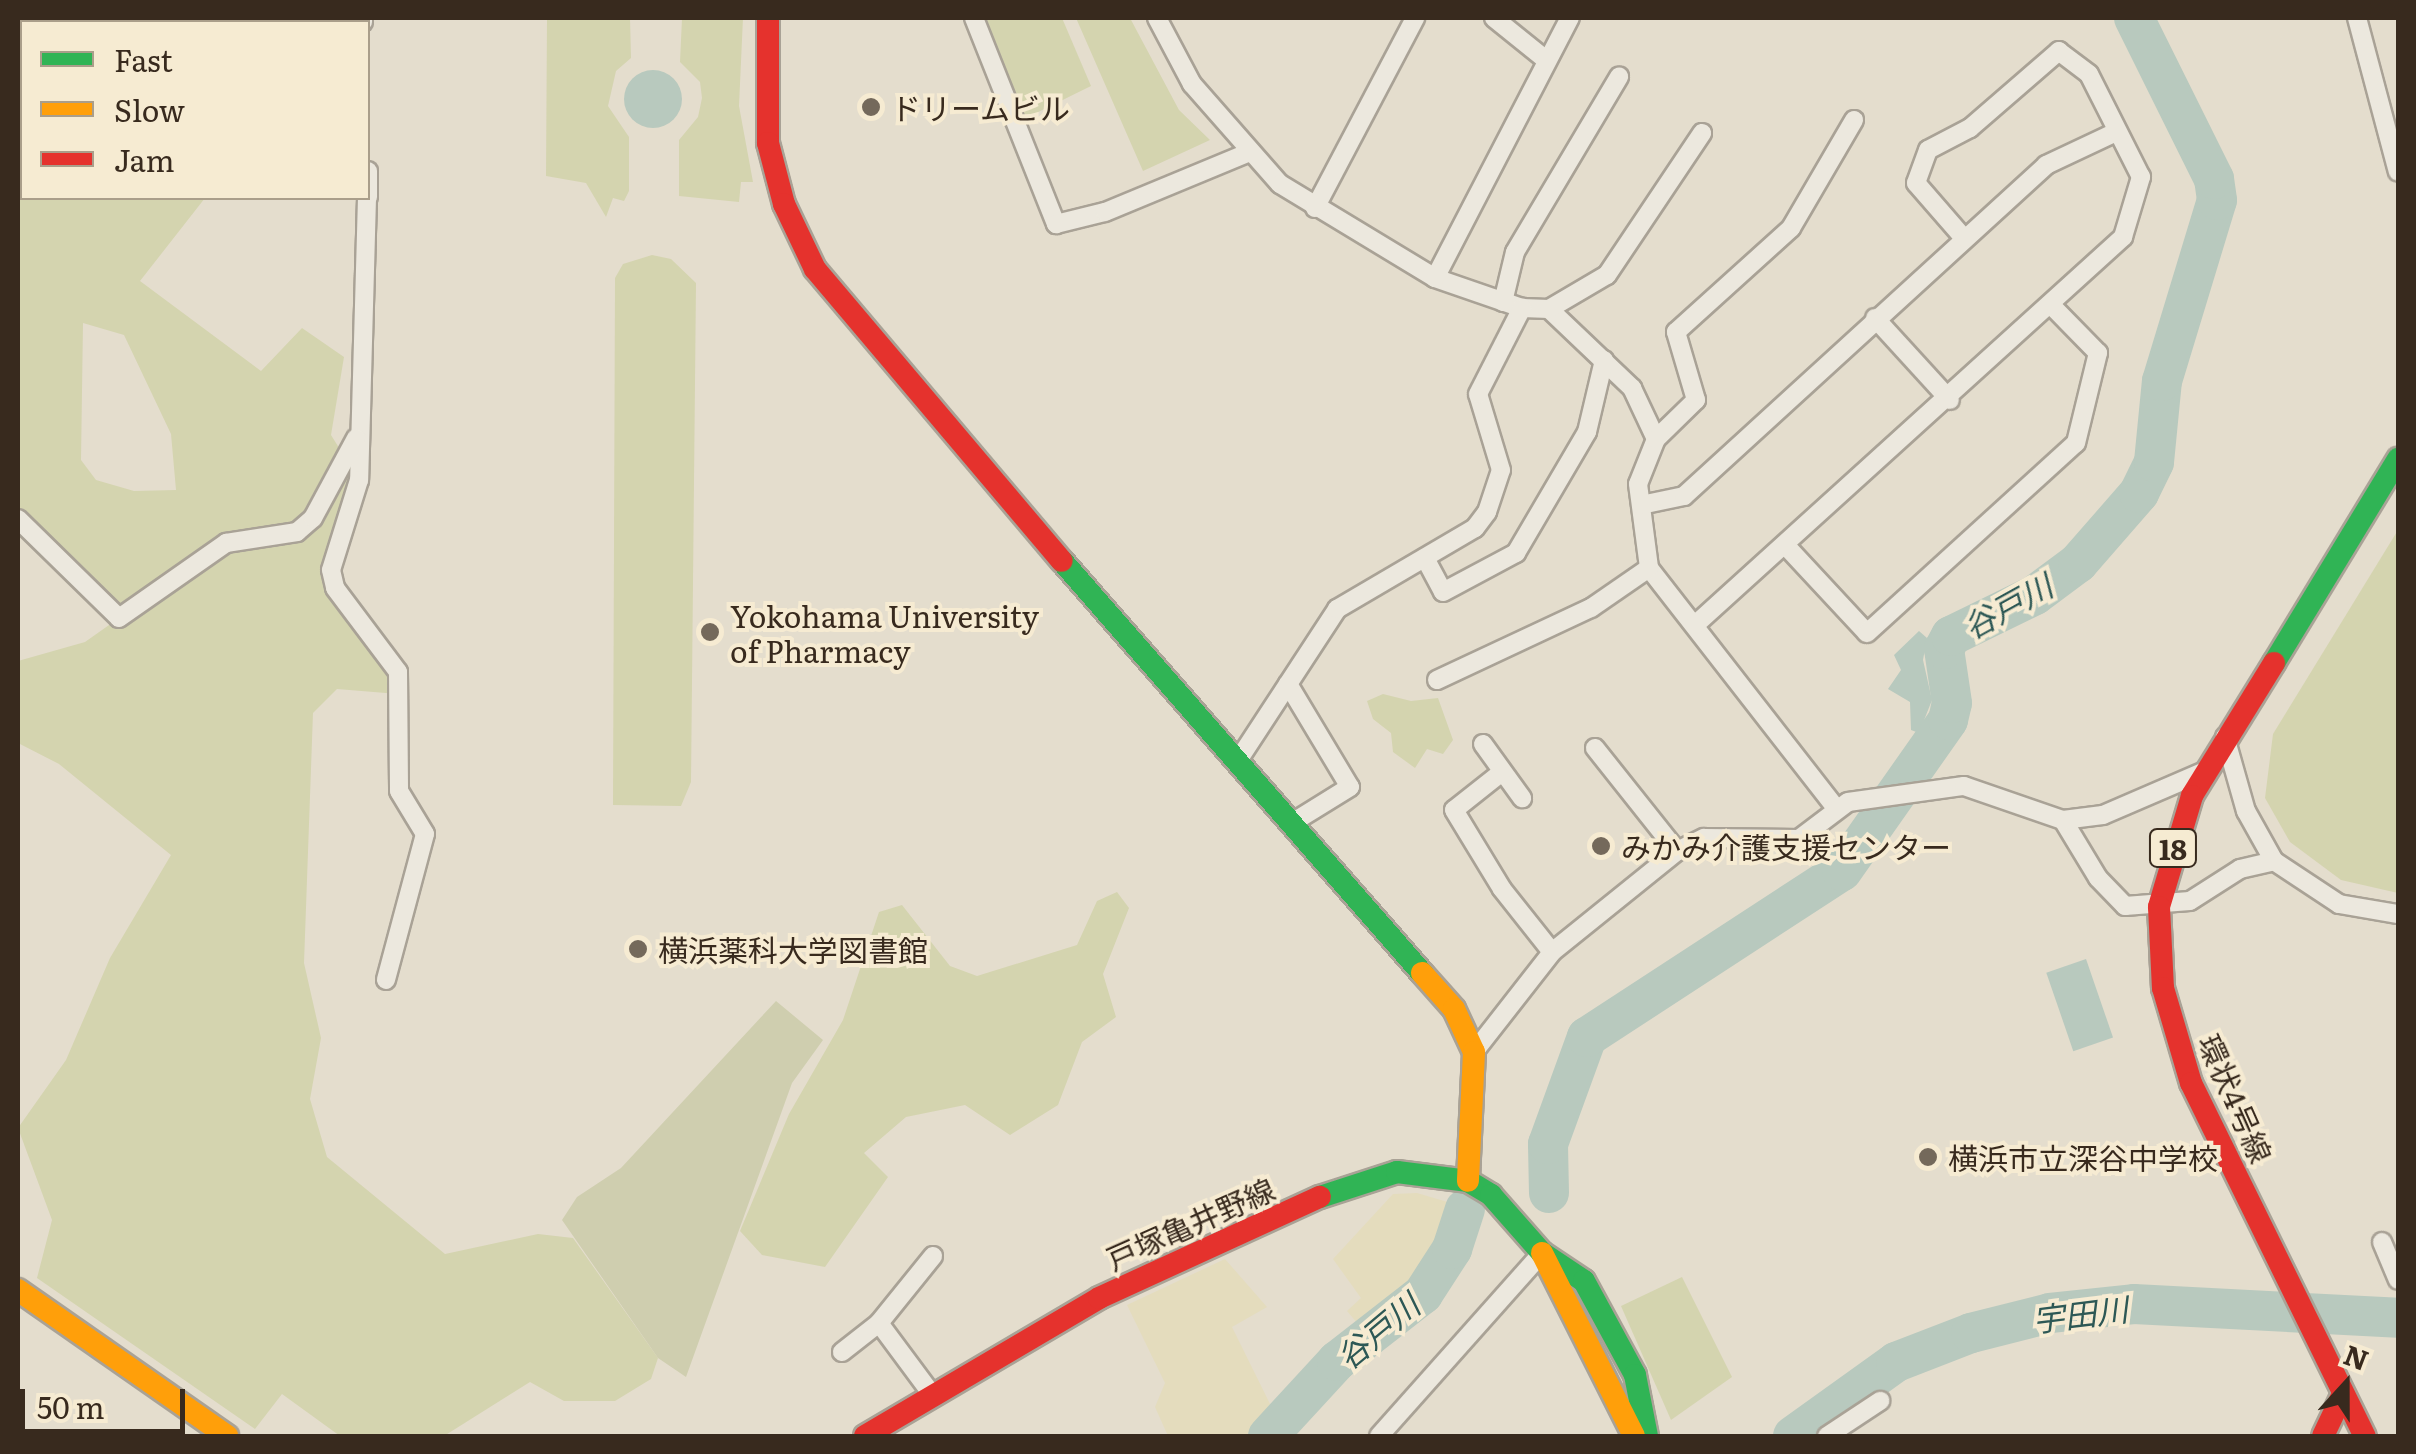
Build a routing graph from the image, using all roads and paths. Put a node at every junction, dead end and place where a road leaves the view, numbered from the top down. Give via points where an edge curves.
1 (768, 18) edge
2 (974, 18) edge
3 (1157, 18) edge
4 (1415, 18) edge
5 (1494, 18) edge
6 (1570, 18) edge
7 (2357, 18) edge
8 (1546, 60) junction
9 (1619, 77) dead end
10 (1854, 120) dead end
11 (2116, 132) junction
12 (1702, 133) dead end
13 (1250, 152) junction
14 (2398, 172) edge
15 (368, 200) edge
16 (1315, 208) junction
17 (1963, 236) junction
18 (1435, 278) junction
19 (1513, 305) junction
20 (2053, 307) junction
21 (1549, 310) junction
22 (1875, 318) junction
23 (1604, 360) junction
24 (1950, 400) junction
25 (356, 438) junction
26 (1656, 439) junction
27 (2397, 466) edge
28 (1641, 505) junction
29 (18, 519) edge
30 (1786, 547) junction
31 (1425, 558) junction
32 (1648, 568) junction
33 (1695, 625) junction
34 (1437, 680) dead end
35 (1288, 684) junction
36 (2225, 736) junction
37 (1483, 744) dead end
38 (1594, 748) dead end
39 (1237, 762) junction
40 (1502, 772) junction
41 (2205, 772) junction
42 (1522, 798) dead end
43 (1835, 807) junction
44 (2063, 820) junction
45 (1290, 824) junction
46 (1677, 851) junction
47 (2274, 861) junction
48 (2159, 907) junction
49 (2398, 914) edge
50 (1552, 952) junction
51 (386, 980) dead end
52 (1474, 1052) junction
53 (1468, 1181) junction
54 (2382, 1242) dead end
55 (1542, 1254) junction
56 (933, 1256) dead end
57 (2398, 1280) edge
58 (18, 1290) edge
59 (880, 1323) junction
60 (842, 1352) dead end
61 (930, 1394) junction
62 (2343, 1394) junction
63 (1880, 1401) dead end
64 (227, 1436) edge
65 (865, 1436) edge
66 (1379, 1436) edge
67 (1634, 1436) edge
68 (1646, 1436) edge
69 (1826, 1436) edge
70 (2323, 1436) edge
71 (2365, 1436) edge

1 - 39 main road via 768,143 784,204 815,268
2 - 13 street via 1056,224 1105,212
3 - 13 street via 1192,84
4 - 16 street
5 - 8 street
6 - 8 street
7 - 14 street
8 - 18 street
9 - 19 street via 1515,252
10 - 26 street via 1790,228 1676,332 1696,400
11 - 17 street via 2046,165
11 - 17 street via 2089,74 2059,51 1970,128 1928,150 1916,183
11 - 20 street via 2141,178 2123,238
12 - 21 street via 1607,276
13 - 16 street
15 - 25 street
16 - 18 street
17 - 22 street
18 - 19 street
19 - 21 street
19 - 31 street via 1478,394 1501,470 1498,495 1475,528
20 - 24 street
20 - 30 street via 2098,352 2076,443 1880,620 1866,632
21 - 23 street
22 - 24 street
22 - 28 street via 1684,496
23 - 26 street via 1632,388
23 - 31 street via 1587,432 1516,553 1443,592
24 - 30 street
25 - 29 street via 313,518 297,532 226,543 120,618
25 - 51 street via 358,480 332,570 335,588 398,672 399,791 425,834
26 - 28 street via 1638,484
27 - 36 main road, 環状4号線 / 18
28 - 32 street
30 - 33 street
31 - 35 street via 1337,610
32 - 33 street
32 - 34 street via 1591,608
33 - 43 street
35 - 39 street
35 - 45 street via 1350,788
36 - 41 main road, 環状4号線 / 18
36 - 47 street via 2246,811
37 - 40 street
38 - 46 street
39 - 45 main road
40 - 42 street
40 - 50 street via 1454,810
41 - 44 street via 2103,816
41 - 48 main road, 環状4号線 / 18 via 2174,844
43 - 44 street via 1964,786
43 - 46 street via 1800,839 1704,838
44 - 48 street via 2098,878 2126,906
45 - 52 main road via 1454,1010
46 - 50 street
47 - 48 street via 2240,869 2190,901
47 - 49 street via 2339,904
48 - 62 main road, 環状4号線 / 18 via 2163,988 2187,1070
50 - 52 street
52 - 53 main road
53 - 55 main road via 1491,1195
53 - 61 main road, 戸塚亀井野線 via 1397,1172 1361,1179 1099,1298
54 - 57 street
55 - 66 street
55 - 67 main road
55 - 68 main road via 1584,1281 1605,1310 1635,1375
56 - 59 street
58 - 64 main road
59 - 60 street
59 - 61 street
61 - 65 main road, 戸塚亀井野線
62 - 70 main road
62 - 71 main road, 環状4号線 / 18
63 - 69 street

